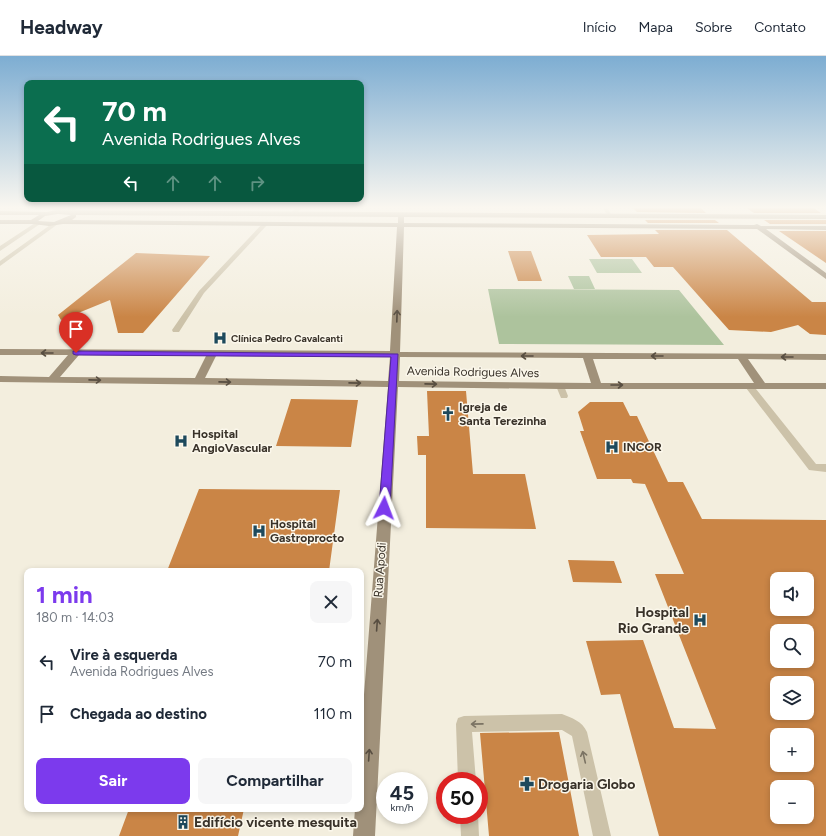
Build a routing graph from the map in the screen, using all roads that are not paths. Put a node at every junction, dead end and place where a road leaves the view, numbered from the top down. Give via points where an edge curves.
1 (29, 243) edge
2 (247, 243) edge
3 (400, 243) edge
4 (781, 243) edge
5 (0, 264) edge
6 (826, 277) edge
7 (176, 330) dead end
8 (0, 352) edge
9 (76, 353) junction
10 (212, 354) junction
11 (395, 355) junction
12 (587, 356) junction
13 (740, 356) junction
14 (826, 357) edge
15 (0, 379) edge
16 (51, 380) junction
17 (198, 382) junction
18 (392, 384) junction
19 (597, 385) junction
20 (560, 386) junction
21 (749, 386) junction
22 (762, 386) junction
23 (826, 386) edge
24 (564, 396) dead end
25 (826, 468) edge
26 (467, 772) edge
27 (469, 824) edge
28 (364, 836) edge
29 (470, 836) edge
30 (602, 836) edge

1 - 5 street
2 - 7 lane via 201,292
11 -> 3 street, Rua Apodi
4 - 6 street
9 -> 8 street, Avenida Rodrigues Alves
9 - 10 street, Avenida Rodrigues Alves
9 - 16 street
10 - 11 street, Avenida Rodrigues Alves
10 - 17 street
12 -> 11 street, Avenida Rodrigues Alves
11 - 18 street, Rua Apodi
13 -> 12 street, Avenida Rodrigues Alves
12 - 19 street
14 -> 13 street, Avenida Rodrigues Alves
13 - 22 street
15 - 16 street, Avenida Rodrigues Alves
16 -> 17 street, Avenida Rodrigues Alves
17 -> 18 street, Avenida Rodrigues Alves
18 -> 20 street, Avenida Rodrigues Alves
28 -> 18 street, Rua Apodi
19 - 20 street, Avenida Rodrigues Alves
19 -> 21 street, Avenida Rodrigues Alves
20 - 24 lane
21 - 22 street, Avenida Rodrigues Alves
21 - 25 lane via 813,467
22 - 23 street, Avenida Rodrigues Alves
30 -> 26 lane via 579,732 572,726 562,722 464,724
27 - 29 lane

